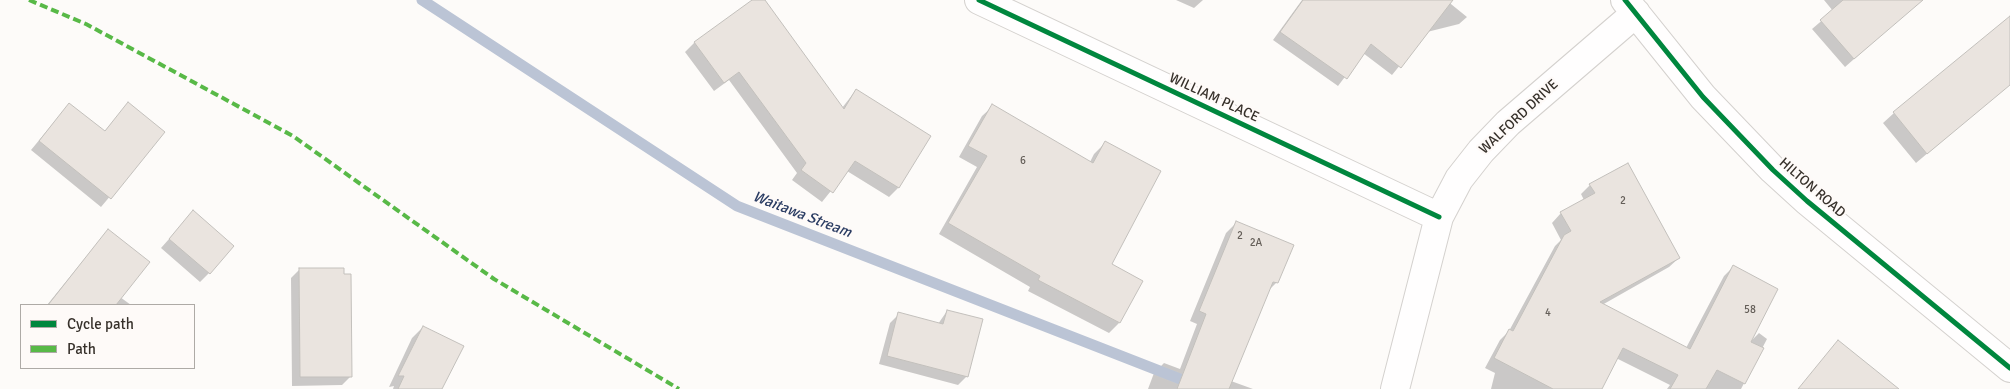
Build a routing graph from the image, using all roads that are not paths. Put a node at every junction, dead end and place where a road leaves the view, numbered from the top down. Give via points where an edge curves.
1 (979, 0) edge
2 (1630, 6) edge
3 (1439, 217) junction
4 (2010, 368) edge
5 (1395, 389) edge

1 - 3 street, WILLIAM PLACE
2 - 3 street, WALFORD DRIVE via 1481,151 1459,179
2 - 4 street, HILTON ROAD via 1703,96 1774,170 1807,201
3 - 5 street, WALFORD DRIVE

